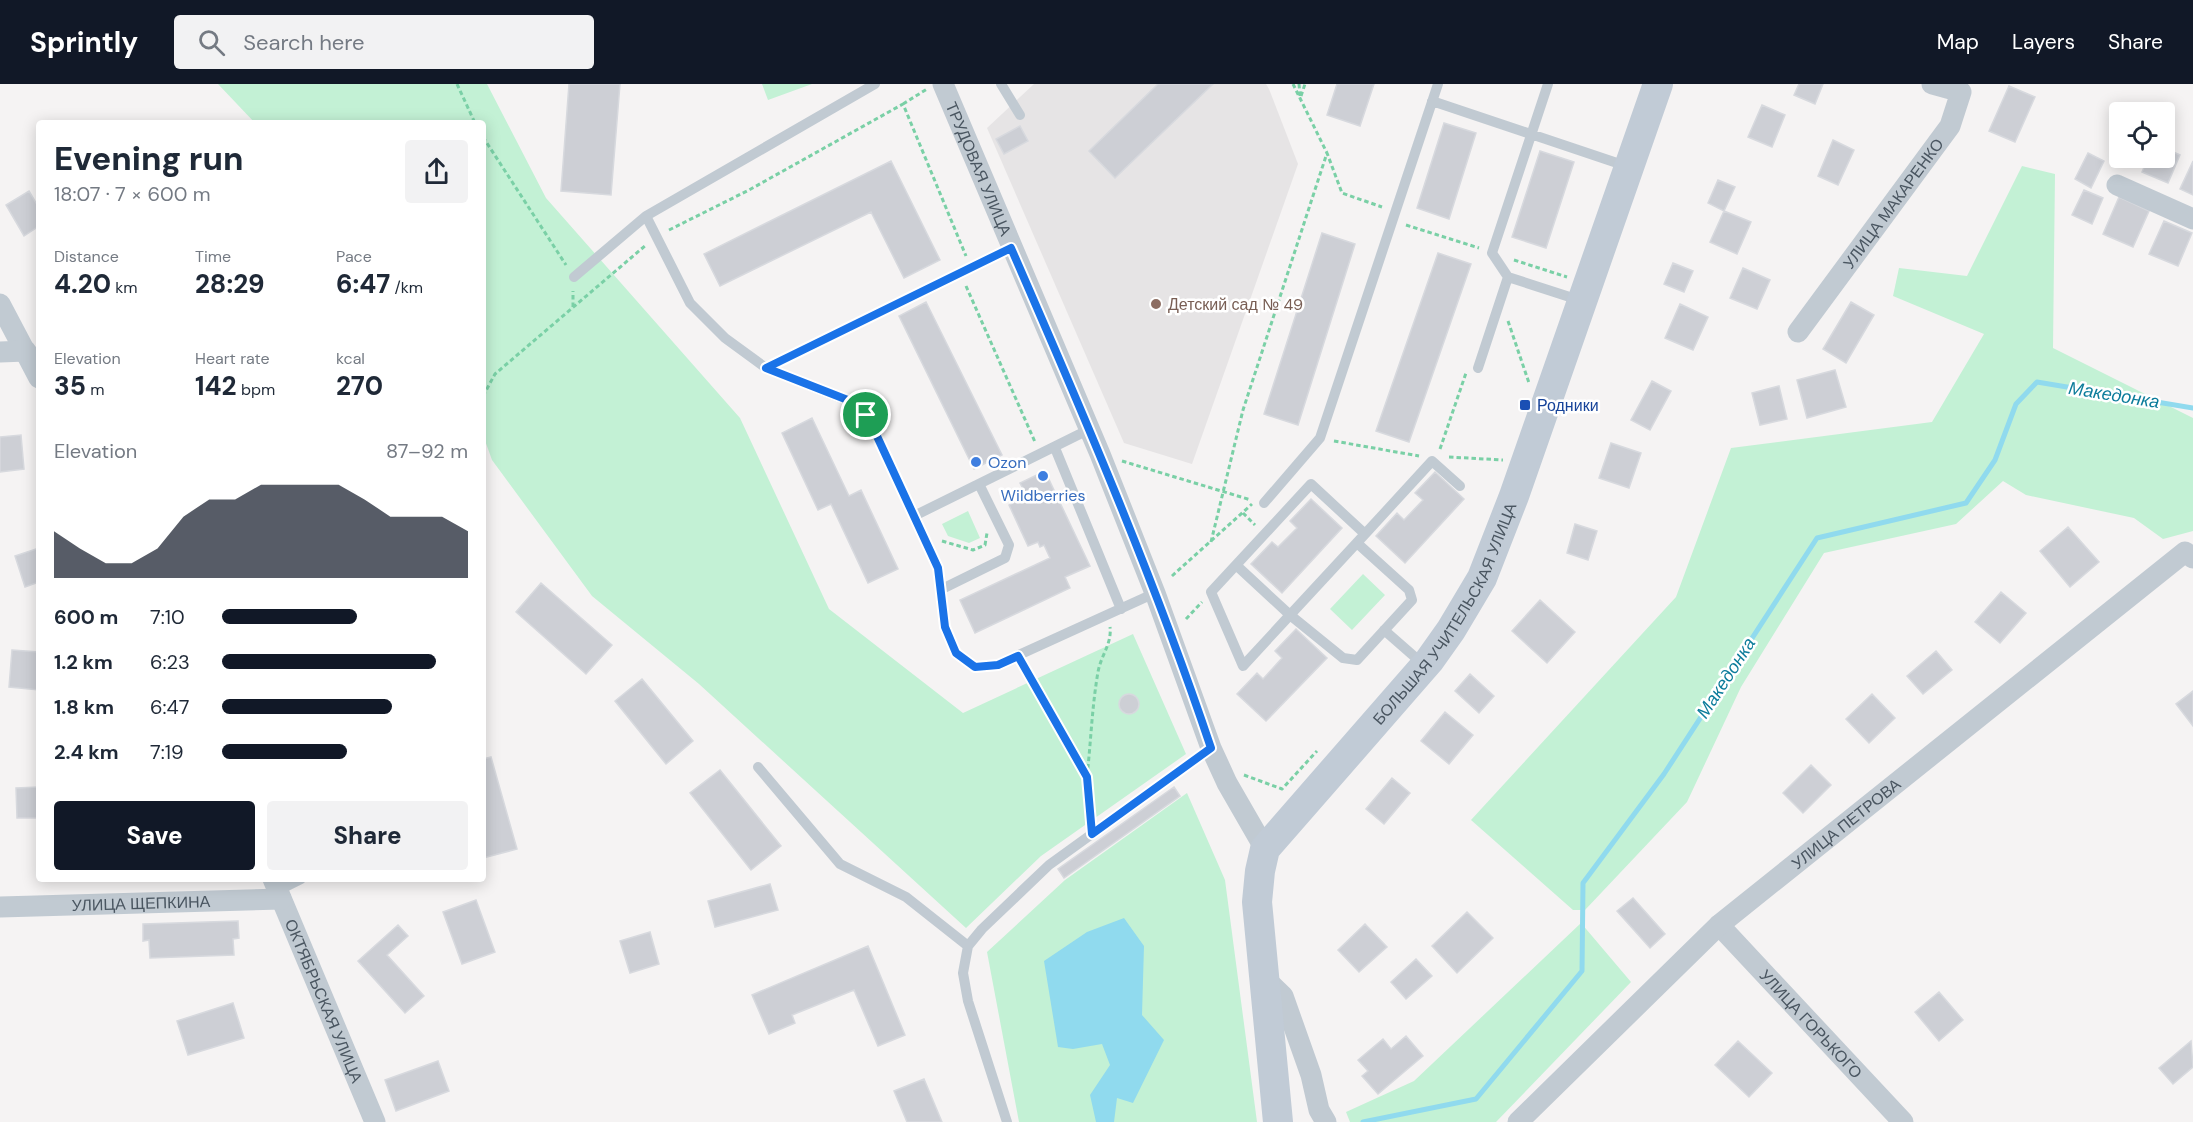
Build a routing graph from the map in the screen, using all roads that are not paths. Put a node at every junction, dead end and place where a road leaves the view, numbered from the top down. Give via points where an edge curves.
1 (874, 84) edge
2 (943, 84) edge
3 (1001, 84) edge
4 (1438, 84) edge
5 (1548, 84) edge
6 (1658, 84) edge
7 (1932, 84) edge
8 (1962, 88) edge
9 (1432, 101) junction
10 (1020, 115) dead end
11 (1531, 134) junction
12 (1629, 167) junction
13 (2117, 185) dead end
14 (646, 216) junction
15 (2193, 219) edge
16 (1011, 248) junction
17 (574, 277) road end
18 (1508, 277) junction
19 (1582, 301) junction
20 (0, 303) edge
21 (1798, 332) dead end
22 (26, 351) junction
23 (0, 352) edge
24 (766, 368) junction
25 (1478, 368) road end
26 (36, 372) edge
27 (1089, 429) junction
28 (1055, 448) junction
29 (979, 484) junction
30 (1460, 486) dead end
31 (1264, 503) dead end
32 (914, 516) junction
33 (1365, 534) junction
34 (1356, 543) junction
35 (2193, 558) edge
36 (1236, 565) junction
37 (940, 590) junction
38 (1155, 593) junction
39 (1122, 609) junction
40 (1290, 615) junction
41 (1384, 630) junction
42 (1425, 665) junction
43 (1211, 748) junction
44 (758, 767) dead end
45 (1265, 849) junction
46 (294, 882) edge
47 (277, 890) edge
48 (0, 907) edge
49 (1719, 925) junction
50 (968, 946) junction
51 (1262, 976) junction
52 (1276, 1111) edge
53 (1322, 1116) edge
54 (375, 1122) edge
55 (1007, 1122) edge
56 (1518, 1122) edge
57 (1903, 1122) edge

1 - 14 lane
2 - 16 street, ТРУДОВАЯ УЛИЦА
3 - 10 lane
4 - 9 lane
5 - 11 lane
6 - 12 main road, БОЛЬШАЯ УЧИТЕЛЬСКАЯ УЛИЦА
7 - 8 street, УЛИЦА МАКАРЕНКО
8 - 21 street, УЛИЦА МАКАРЕНКО via 1950,126
9 - 11 lane
9 - 31 lane via 1320,438
11 - 12 lane
11 - 18 lane via 1492,252
12 - 19 main road, БОЛЬШАЯ УЧИТЕЛЬСКАЯ УЛИЦА
13 - 15 street
14 - 17 lane
14 - 24 lane via 690,303 725,338
16 - 24 lane
16 - 27 street, ТРУДОВАЯ УЛИЦА
18 - 19 lane
18 - 25 lane
19 - 42 main road, БОЛЬШАЯ УЧИТЕЛЬСКАЯ УЛИЦА via 1482,579
20 - 22 street
22 - 23 street
22 - 26 street
24 - 32 lane via 863,406
27 - 28 lane
27 - 38 street, ТРУДОВАЯ УЛИЦА
28 - 29 lane
28 - 39 lane
29 - 32 lane
29 - 37 lane via 1009,544 1005,558
30 - 33 lane via 1432,461
32 - 37 lane via 938,568
33 - 34 lane
33 - 36 lane via 1311,484
34 - 40 lane
34 - 41 lane via 1409,590 1412,600
35 - 49 street, УЛИЦА ПЕТРОВА via 2185,552
36 - 40 lane
36 - 40 lane via 1211,592 1243,666
37 - 39 lane via 945,627 956,653 975,667 998,665
38 - 39 lane
38 - 43 street, ТРУДОВАЯ УЛИЦА
40 - 41 lane via 1343,658 1357,660
41 - 42 lane
42 - 45 main road, БОЛЬШАЯ УЧИТЕЛЬСКАЯ УЛИЦА
43 - 45 street, ТРУДОВАЯ УЛИЦА
43 - 50 lane via 1049,865
44 - 50 lane via 840,864 906,897
45 - 51 main road via 1257,902
46 - 47 lane
47 - 48 street, УЛИЦА ЩЕПКИНА
47 - 54 street, ОКТЯБРЬСКАЯ УЛИЦА
49 - 56 street, УЛИЦА ПЕТРОВА
49 - 57 street, УЛИЦА ГОРЬКОГО
50 - 55 lane via 963,973 968,1001
51 - 52 main road
51 - 53 street via 1283,996

